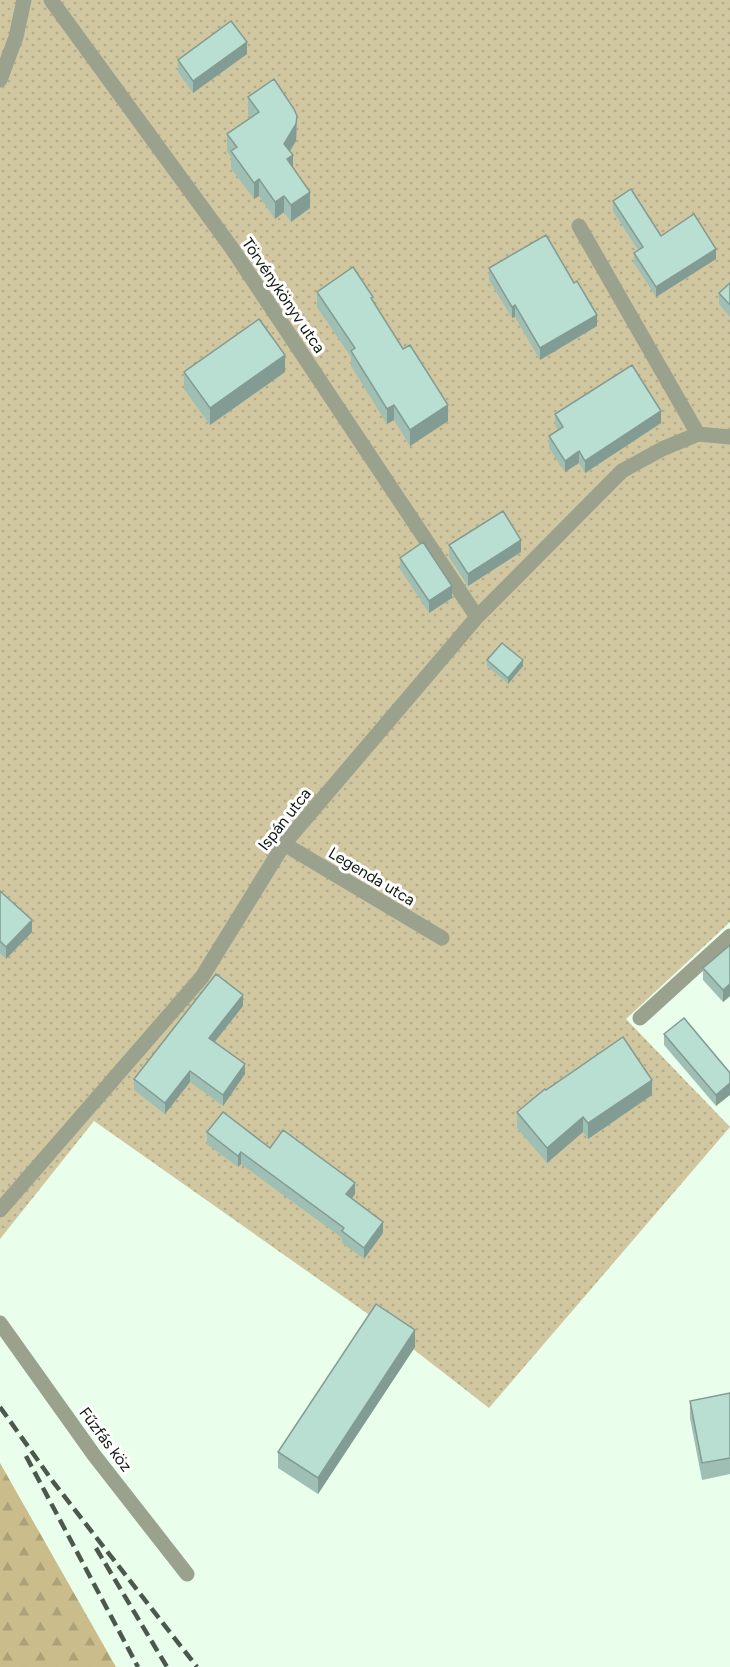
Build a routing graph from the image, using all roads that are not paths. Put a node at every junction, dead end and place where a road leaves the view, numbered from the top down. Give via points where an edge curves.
1 (24, 0) edge
2 (51, 0) edge
3 (0, 80) edge
4 (579, 226) dead end
5 (698, 434) junction
6 (730, 437) edge
7 (477, 616) junction
8 (284, 844) junction
9 (730, 936) edge
10 (442, 938) dead end
11 (640, 1018) dead end
12 (0, 1210) edge
13 (0, 1323) edge
14 (187, 1574) dead end

1 - 3 street
2 - 7 street, Törvénykönyv utca via 231,247
4 - 5 street
5 - 6 street
5 - 7 street, Ispán utca via 622,471
7 - 8 street, Ispán utca
8 - 10 street, Legenda utca
8 - 12 street, Ispán utca via 202,977
9 - 11 street
13 - 14 street, Fűzfás köz via 94,1455

